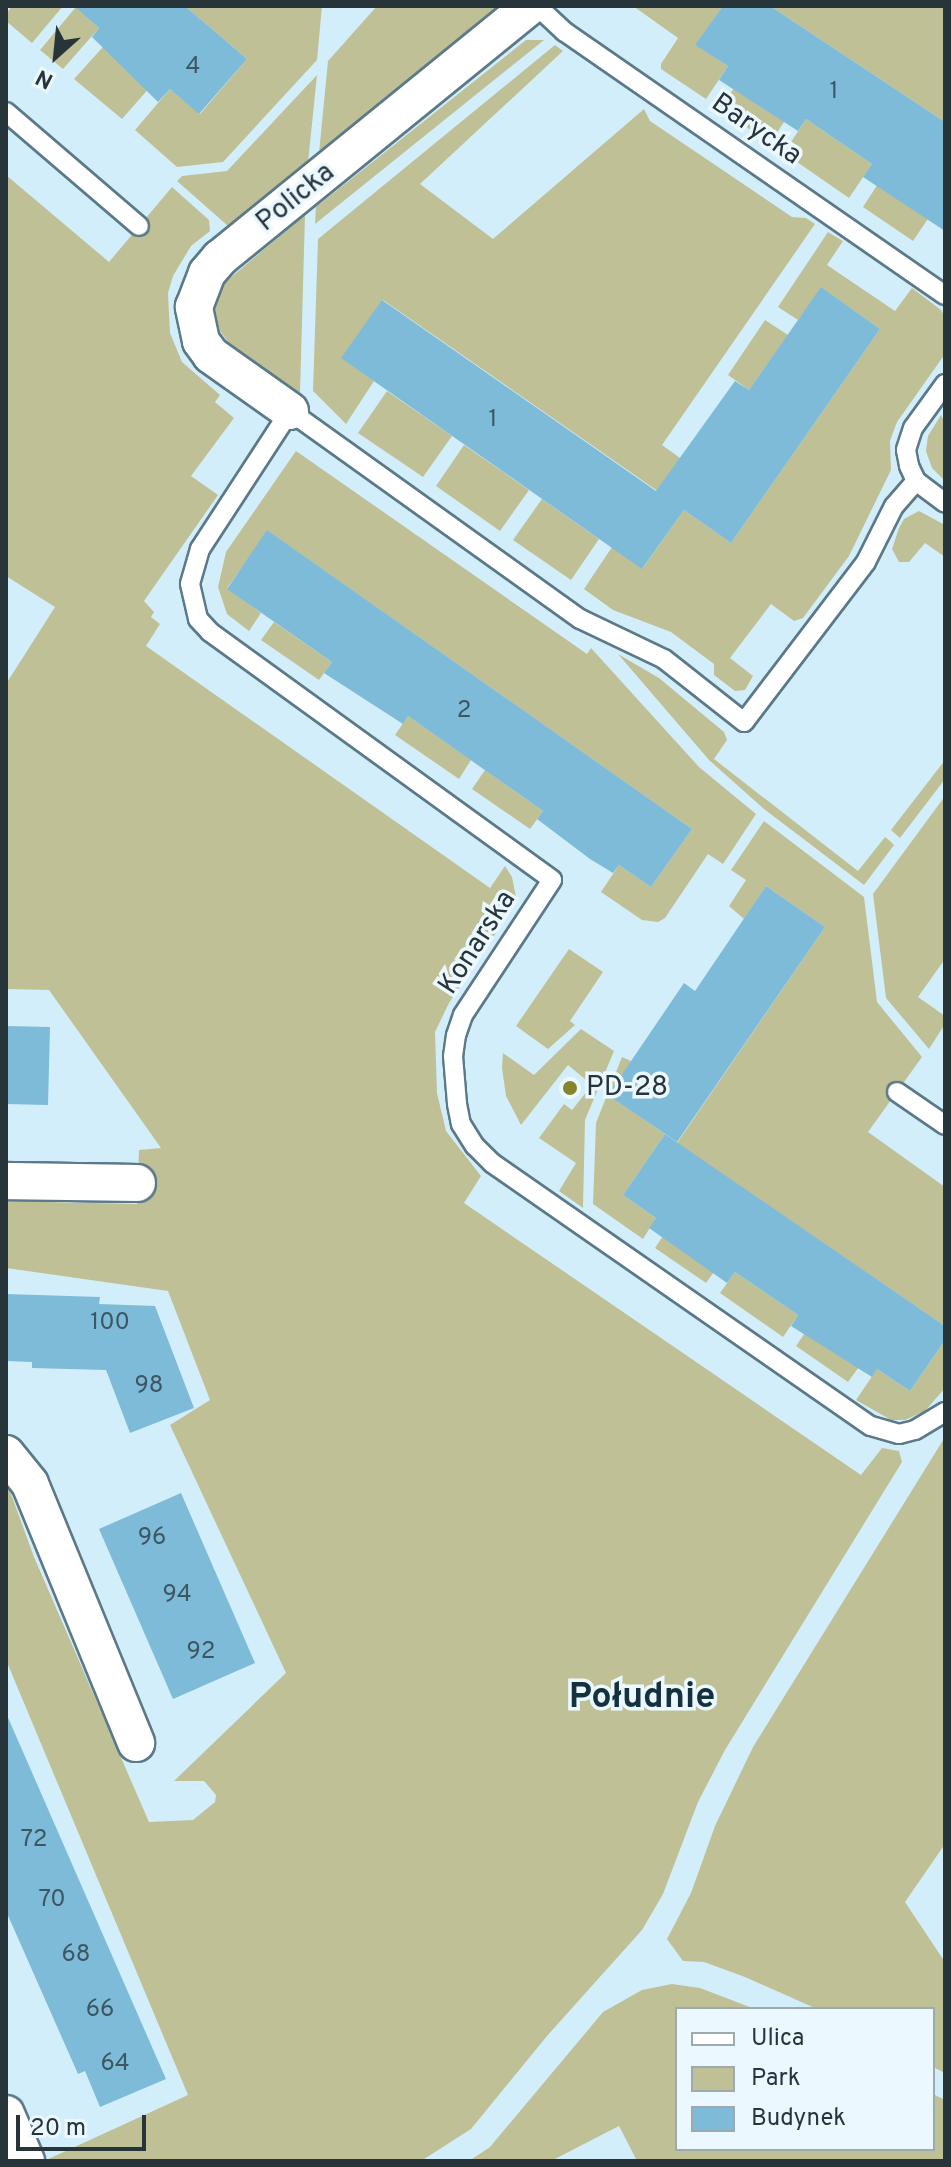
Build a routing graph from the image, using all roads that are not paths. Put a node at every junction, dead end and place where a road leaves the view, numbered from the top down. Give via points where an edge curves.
1 (530, 6) edge
2 (537, 6) edge
3 (6, 112) edge
4 (139, 226) dead end
5 (945, 295) edge
6 (945, 384) edge
7 (290, 411) junction
8 (916, 481) junction
9 (945, 503) edge
10 (897, 1092) dead end
11 (945, 1125) edge
12 (6, 1181) edge
13 (137, 1183) dead end
14 (945, 1412) edge
15 (6, 1454) edge
16 (136, 1743) dead end
17 (6, 2114) edge
18 (26, 2161) edge

1 - 7 street, Policka via 207,273 194,307 201,341 211,355
2 - 5 lane, Barycka via 565,32
3 - 4 lane
6 - 8 lane via 908,438 909,466
7 - 8 lane via 580,619 656,654 744,722 866,562 894,506
7 - 14 lane, Konarska via 200,549 191,602 210,632 552,880 463,1015 456,1035 455,1093 461,1124 475,1146 492,1163 871,1426 899,1434
8 - 9 lane
10 - 11 lane
12 - 13 street
15 - 16 street via 30,1484
17 - 18 street

